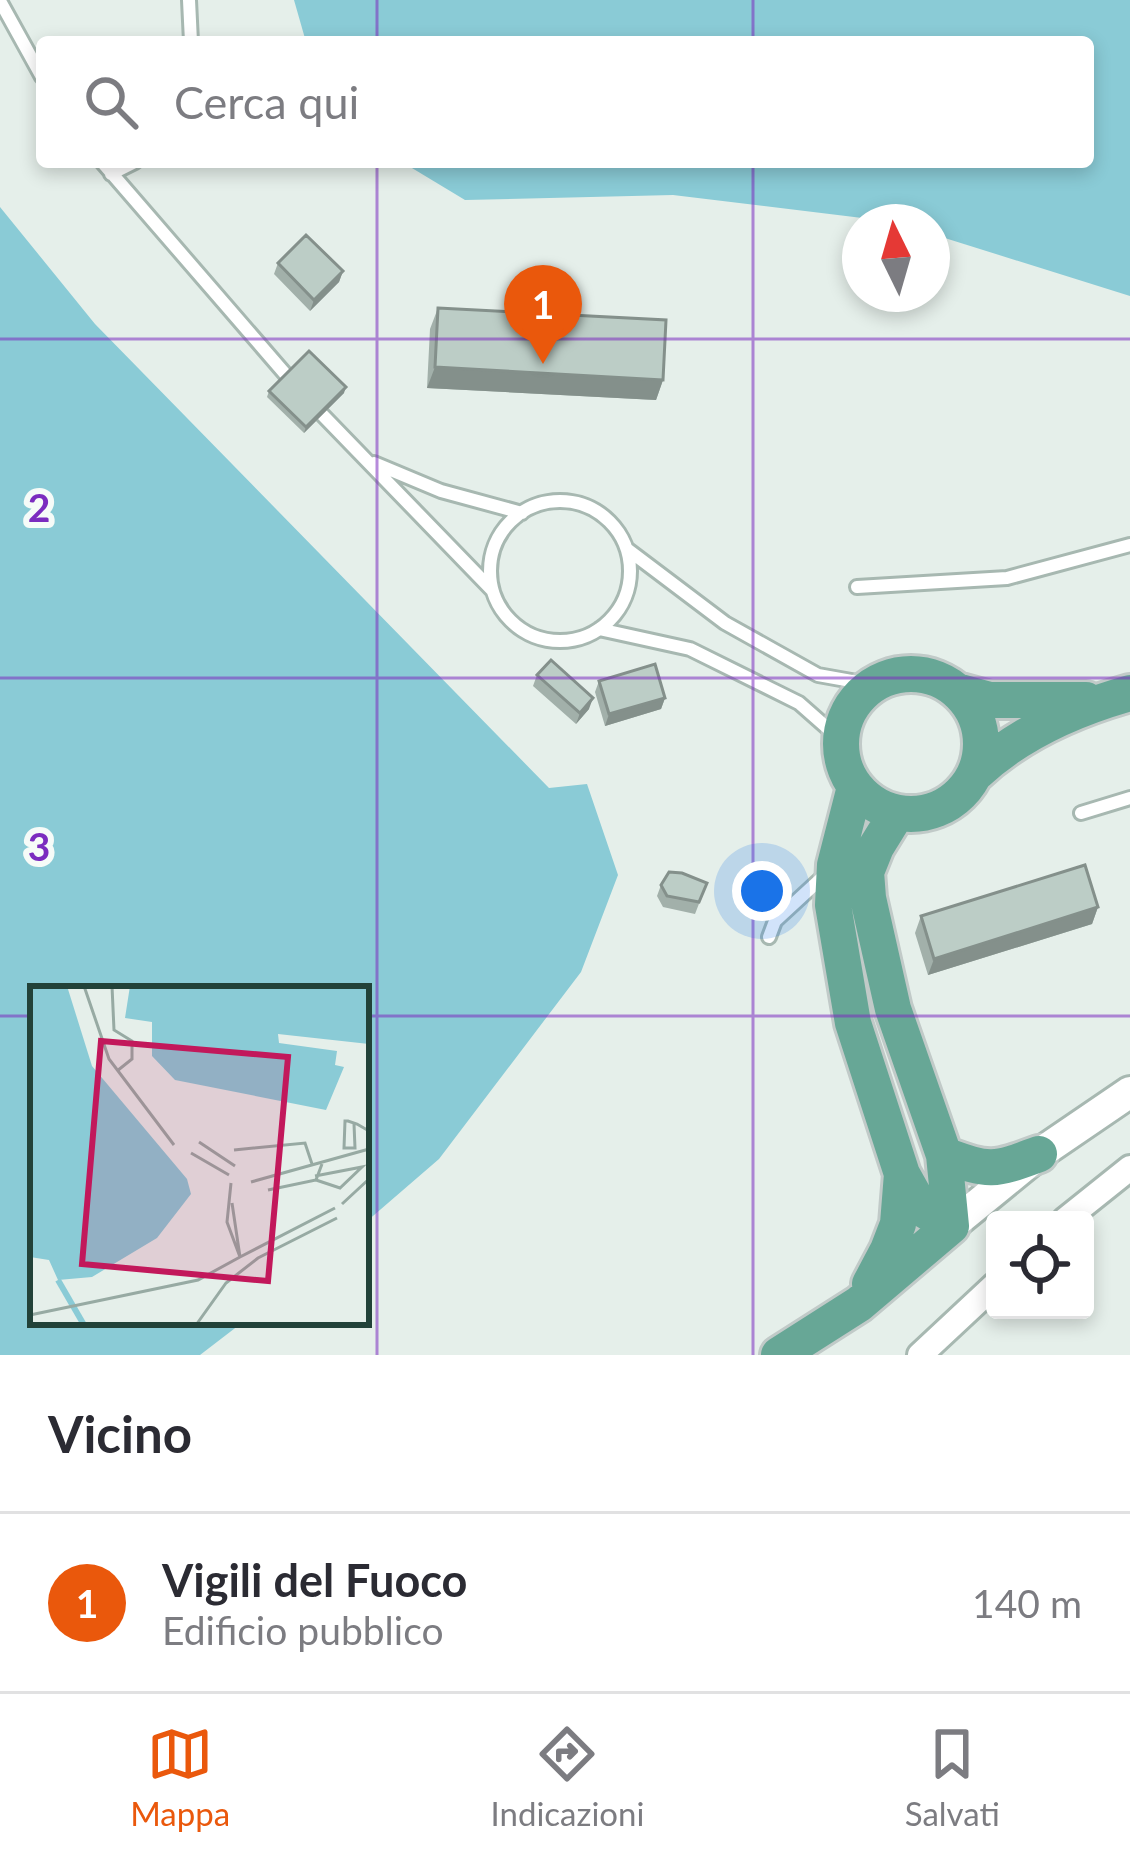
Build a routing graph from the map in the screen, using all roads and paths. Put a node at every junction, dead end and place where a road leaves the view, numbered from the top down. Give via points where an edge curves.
1 (189, 0) edge
2 (0, 1) edge
3 (191, 36) edge
4 (36, 66) edge
5 (106, 168) edge
6 (368, 460) junction
7 (522, 513) junction
8 (1130, 545) edge
9 (626, 548) junction
10 (857, 587) dead end
11 (492, 590) junction
12 (599, 629) junction
13 (874, 685) junction
14 (957, 691) junction
15 (1119, 696) edge
16 (841, 740) junction
17 (976, 773) junction
18 (856, 787) junction
19 (1130, 798) edge
20 (897, 813) junction
21 (1081, 813) dead end
22 (835, 865) junction
23 (769, 937) dead end
24 (1130, 1093) edge
25 (1039, 1154) junction
26 (944, 1155) junction
27 (1130, 1168) edge
28 (902, 1174) junction
29 (1077, 1211) edge
30 (951, 1226) junction
31 (986, 1293) edge
32 (859, 1304) junction
33 (779, 1355) edge
34 (920, 1355) edge

1 - 3 lane
2 - 4 lane
5 - 6 lane
6 - 7 lane
6 - 11 lane
7 - 9 lane via 551,502 582,505 609,521
7 - 11 lane via 494,546
8 - 10 lane via 1007,578
9 - 12 lane via 626,592
9 - 13 lane via 724,623 818,675
11 - 12 lane via 508,619 536,637 568,640
12 - 16 lane via 690,649 800,703
13 - 14 main road via 916,674
13 - 16 main road via 851,709
14 - 15 main road via 1031,702
14 - 17 main road via 980,729
15 - 17 main road via 1026,734
16 - 18 main road
17 - 20 main road via 943,807
18 - 20 main road
18 - 22 main road
19 - 21 lane
20 - 26 main road via 866,872 868,898 892,1009
22 - 23 lane via 775,921
22 - 28 main road via 833,905 853,1023
24 - 25 street
25 - 26 main road via 980,1168
25 - 30 street
26 - 30 main road
27 - 29 street
28 - 30 main road via 921,1208
28 - 32 main road via 898,1224
30 - 32 main road
31 - 34 street
32 - 33 main road

